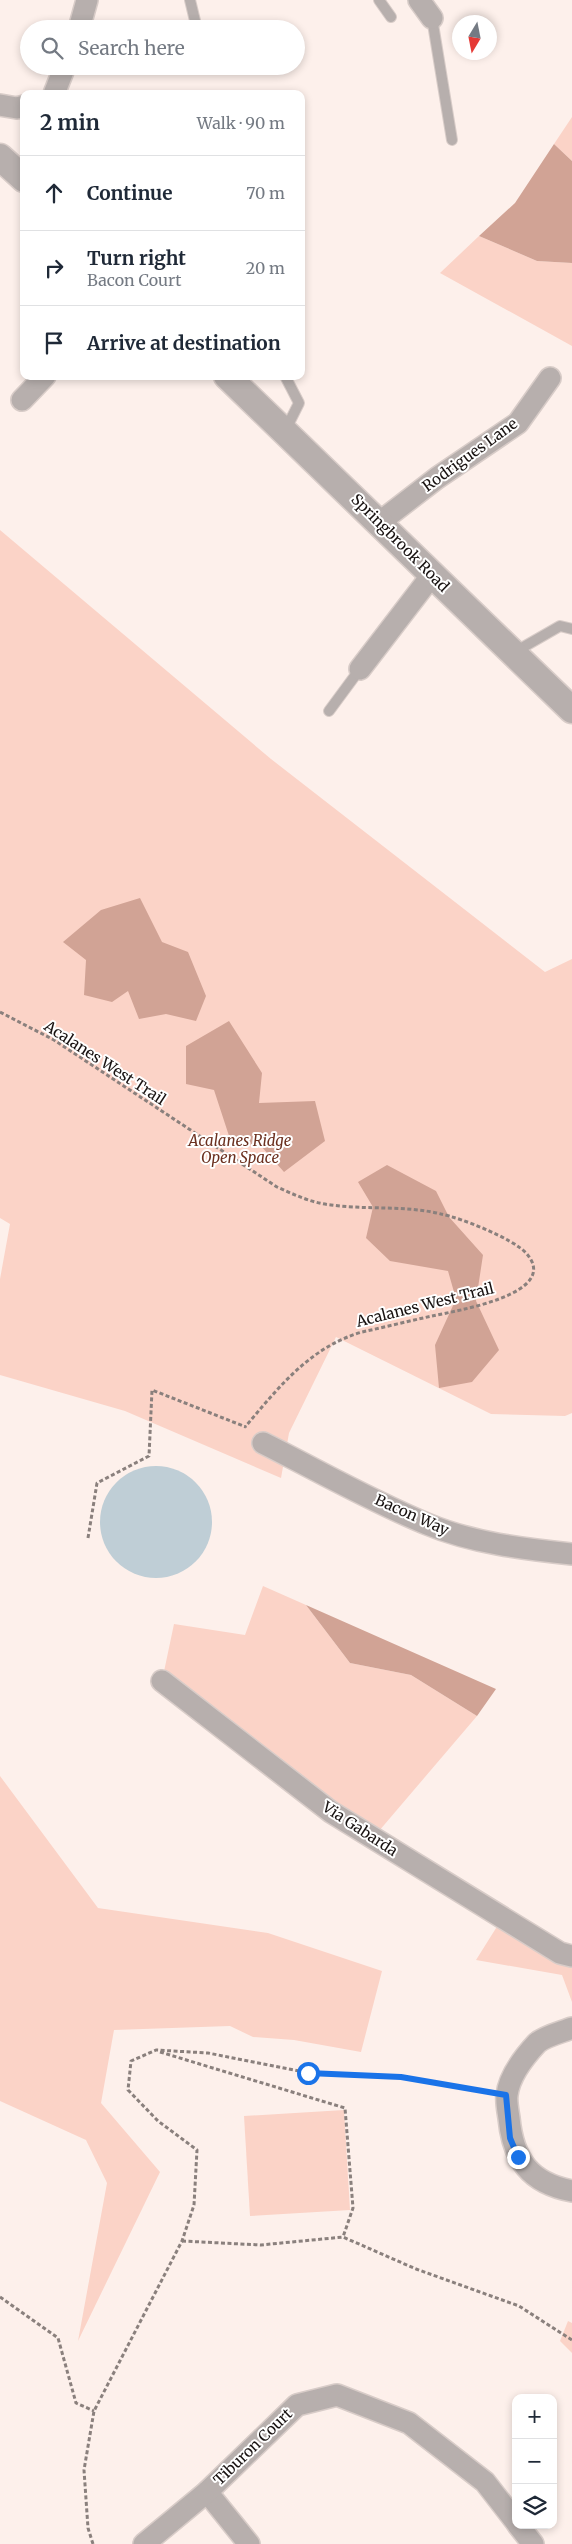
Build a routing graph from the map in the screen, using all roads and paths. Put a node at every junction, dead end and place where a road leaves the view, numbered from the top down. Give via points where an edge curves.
1 (87, 0) edge
2 (190, 0) edge
3 (379, 0) edge
4 (419, 0) edge
5 (391, 16) dead end
6 (432, 18) joint
7 (81, 20) edge
8 (195, 20) edge
9 (61, 75) edge
10 (56, 90) edge
11 (0, 105) edge
12 (20, 107) edge
13 (452, 140) dead end
14 (0, 157) edge
15 (20, 174) edge
16 (550, 378) dead end
17 (41, 380) edge
18 (231, 380) edge
19 (287, 380) edge
20 (22, 400) dead end
21 (285, 431) junction
22 (380, 522) junction
23 (432, 575) junction
24 (572, 629) edge
25 (513, 653) junction
26 (360, 669) joint
27 (572, 710) edge
28 (329, 711) dead end
29 (0, 1012) edge
30 (263, 1444) dead end
31 (88, 1538) dead end
32 (572, 1554) edge
33 (162, 1681) dead end
34 (572, 1956) edge
35 (572, 2028) edge
36 (156, 2050) junction
37 (506, 2095) junction
38 (572, 2191) edge
39 (343, 2237) junction
40 (182, 2240) junction
41 (0, 2296) edge
42 (572, 2340) edge
43 (94, 2411) junction
44 (207, 2492) junction
45 (512, 2517) edge
46 (521, 2529) edge
47 (92, 2544) edge
48 (144, 2544) edge
49 (249, 2544) edge
50 (533, 2544) edge

1 - 7 street
2 - 8 lane
3 - 5 lane
4 - 6 street
6 - 13 lane
9 - 10 street
11 - 12 street
14 - 15 street
16 - 22 street, Rodrigues Lane via 518,423 437,478
17 - 20 street
18 - 21 street, Springbrook Road
19 - 21 lane via 299,403
21 - 22 street, Springbrook Road
22 - 23 street, Springbrook Road
23 - 25 street, Springbrook Road
23 - 26 street
24 - 25 lane via 560,626
25 - 27 street, Springbrook Road
26 - 28 lane
29 - 31 path, Acalanes West Trail via 54,1040 278,1187 300,1198 331,1205 442,1214 499,1237 522,1249 533,1261 534,1272 529,1281 492,1303 362,1332 322,1348 281,1385 245,1427 152,1390 149,1456 96,1483
30 - 32 street, Bacon Way via 427,1525 465,1537
33 - 34 street, Via Gabarda via 331,1812 560,1953
35 - 37 street via 539,2042 517,2068
36 - 37 path via 208,2053 308,2073 401,2077
36 - 39 path via 345,2108 353,2208
36 - 40 path via 131,2061 128,2090 158,2120 197,2150 194,2205
37 - 38 street via 510,2138 518,2157 534,2175 551,2187
39 - 40 path via 261,2246
39 - 42 path via 416,2269 519,2306
40 - 43 path
41 - 43 path via 58,2338 76,2403
43 - 47 path via 84,2470
44 - 45 street, Tiburon Court via 297,2405 337,2395 409,2422 485,2482
44 - 48 street, Tiburon Court
44 - 49 street
46 - 50 street

